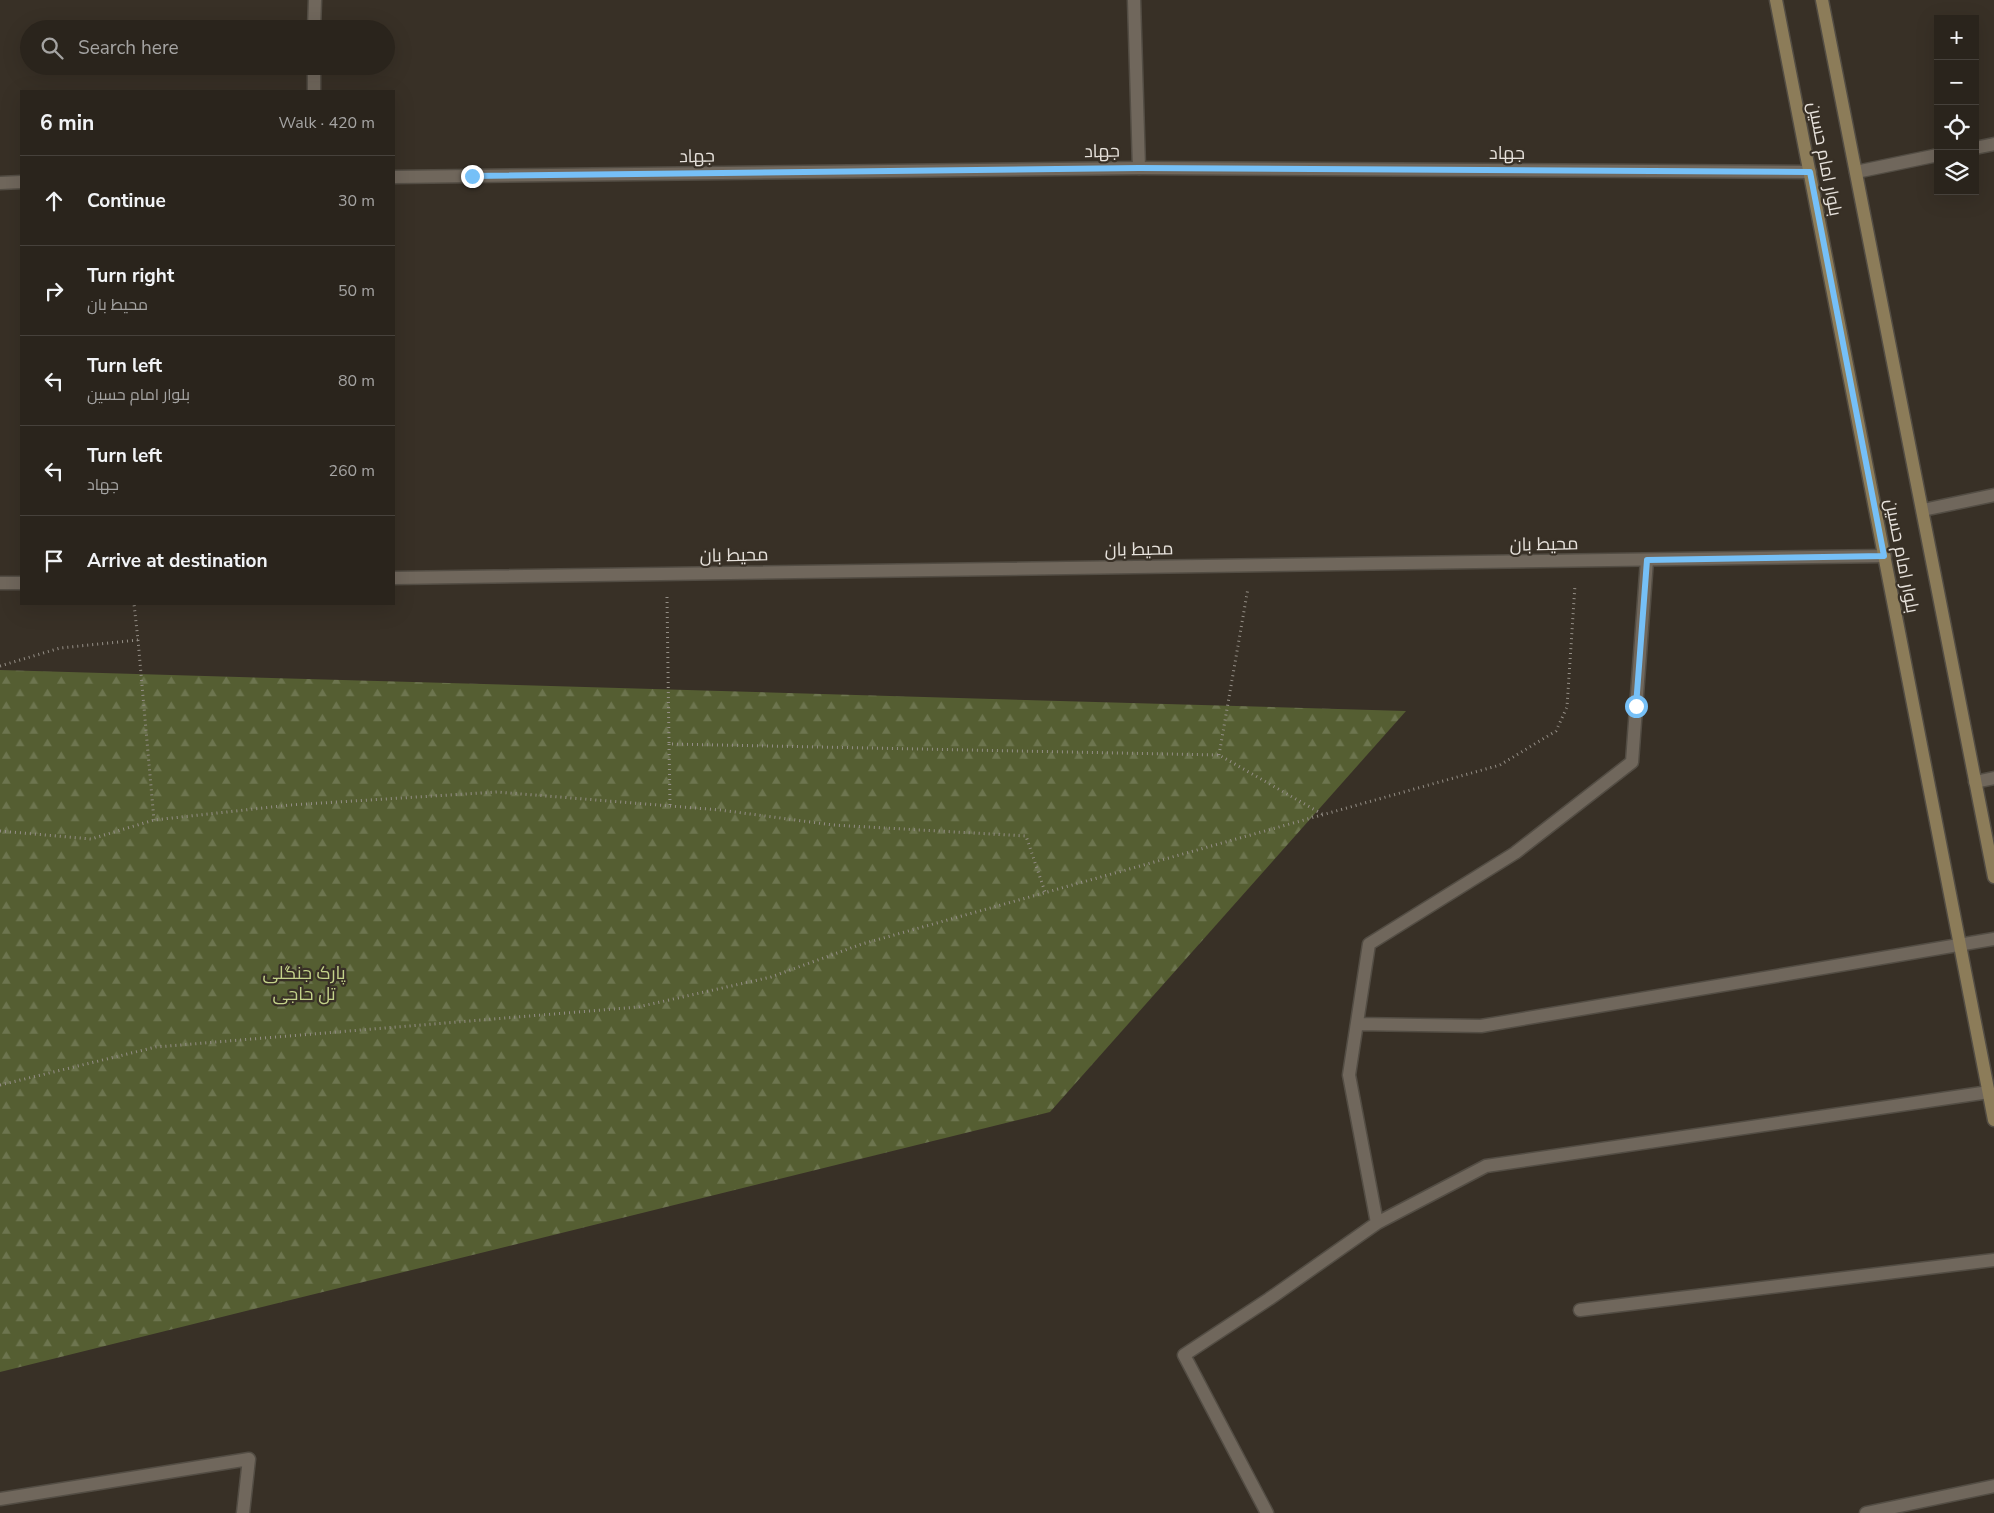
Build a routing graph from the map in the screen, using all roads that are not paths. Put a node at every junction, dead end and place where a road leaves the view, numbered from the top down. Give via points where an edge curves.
1 (315, 0) edge
2 (1134, 0) edge
3 (1776, 0) edge
4 (1822, 0) edge
5 (314, 20) edge
6 (314, 75) edge
7 (314, 90) edge
8 (1994, 144) edge
9 (1979, 147) edge
10 (1934, 157) edge
11 (1139, 168) junction
12 (1810, 172) junction
13 (1856, 172) junction
14 (395, 177) edge
15 (20, 182) edge
16 (0, 183) edge
17 (1994, 495) edge
18 (1923, 510) junction
19 (1884, 556) junction
20 (1647, 560) junction
21 (395, 578) edge
22 (0, 583) edge
23 (20, 583) edge
24 (1994, 778) edge
25 (1976, 782) junction
26 (1994, 876) edge
27 (1994, 939) edge
28 (1960, 945) junction
29 (1357, 1024) junction
30 (1988, 1092) junction
31 (1994, 1120) edge
32 (1377, 1223) junction
33 (1994, 1260) edge
34 (1580, 1310) dead end
35 (1994, 1486) edge
36 (0, 1499) edge
37 (243, 1513) edge
38 (1267, 1513) edge
39 (1866, 1513) edge

1 - 5 street
2 - 11 street
3 - 12 main road, بلوار امام حسین
4 - 13 main road, بلوار امام حسین
6 - 7 street
8 - 9 street
10 - 13 street
11 - 12 street, جهاد
11 - 14 street, جهاد
12 - 19 main road, بلوار امام حسین
13 - 18 main road, بلوار امام حسین
15 - 16 street
17 - 18 street
18 - 25 main road, بلوار امام حسین
19 - 20 street, محیط بان
19 - 28 main road, بلوار امام حسین
20 - 21 street, محیط بان
20 - 29 street via 1632,762 1515,853 1369,944
22 - 23 street
24 - 25 street
25 - 26 main road, بلوار امام حسین
27 - 28 street
28 - 29 street via 1481,1026
28 - 30 main road, بلوار امام حسین
29 - 32 street via 1349,1075
30 - 31 main road, بلوار امام حسین
30 - 32 street via 1486,1166
32 - 38 street via 1184,1355
33 - 34 street
35 - 39 street
36 - 37 street via 250,1458

